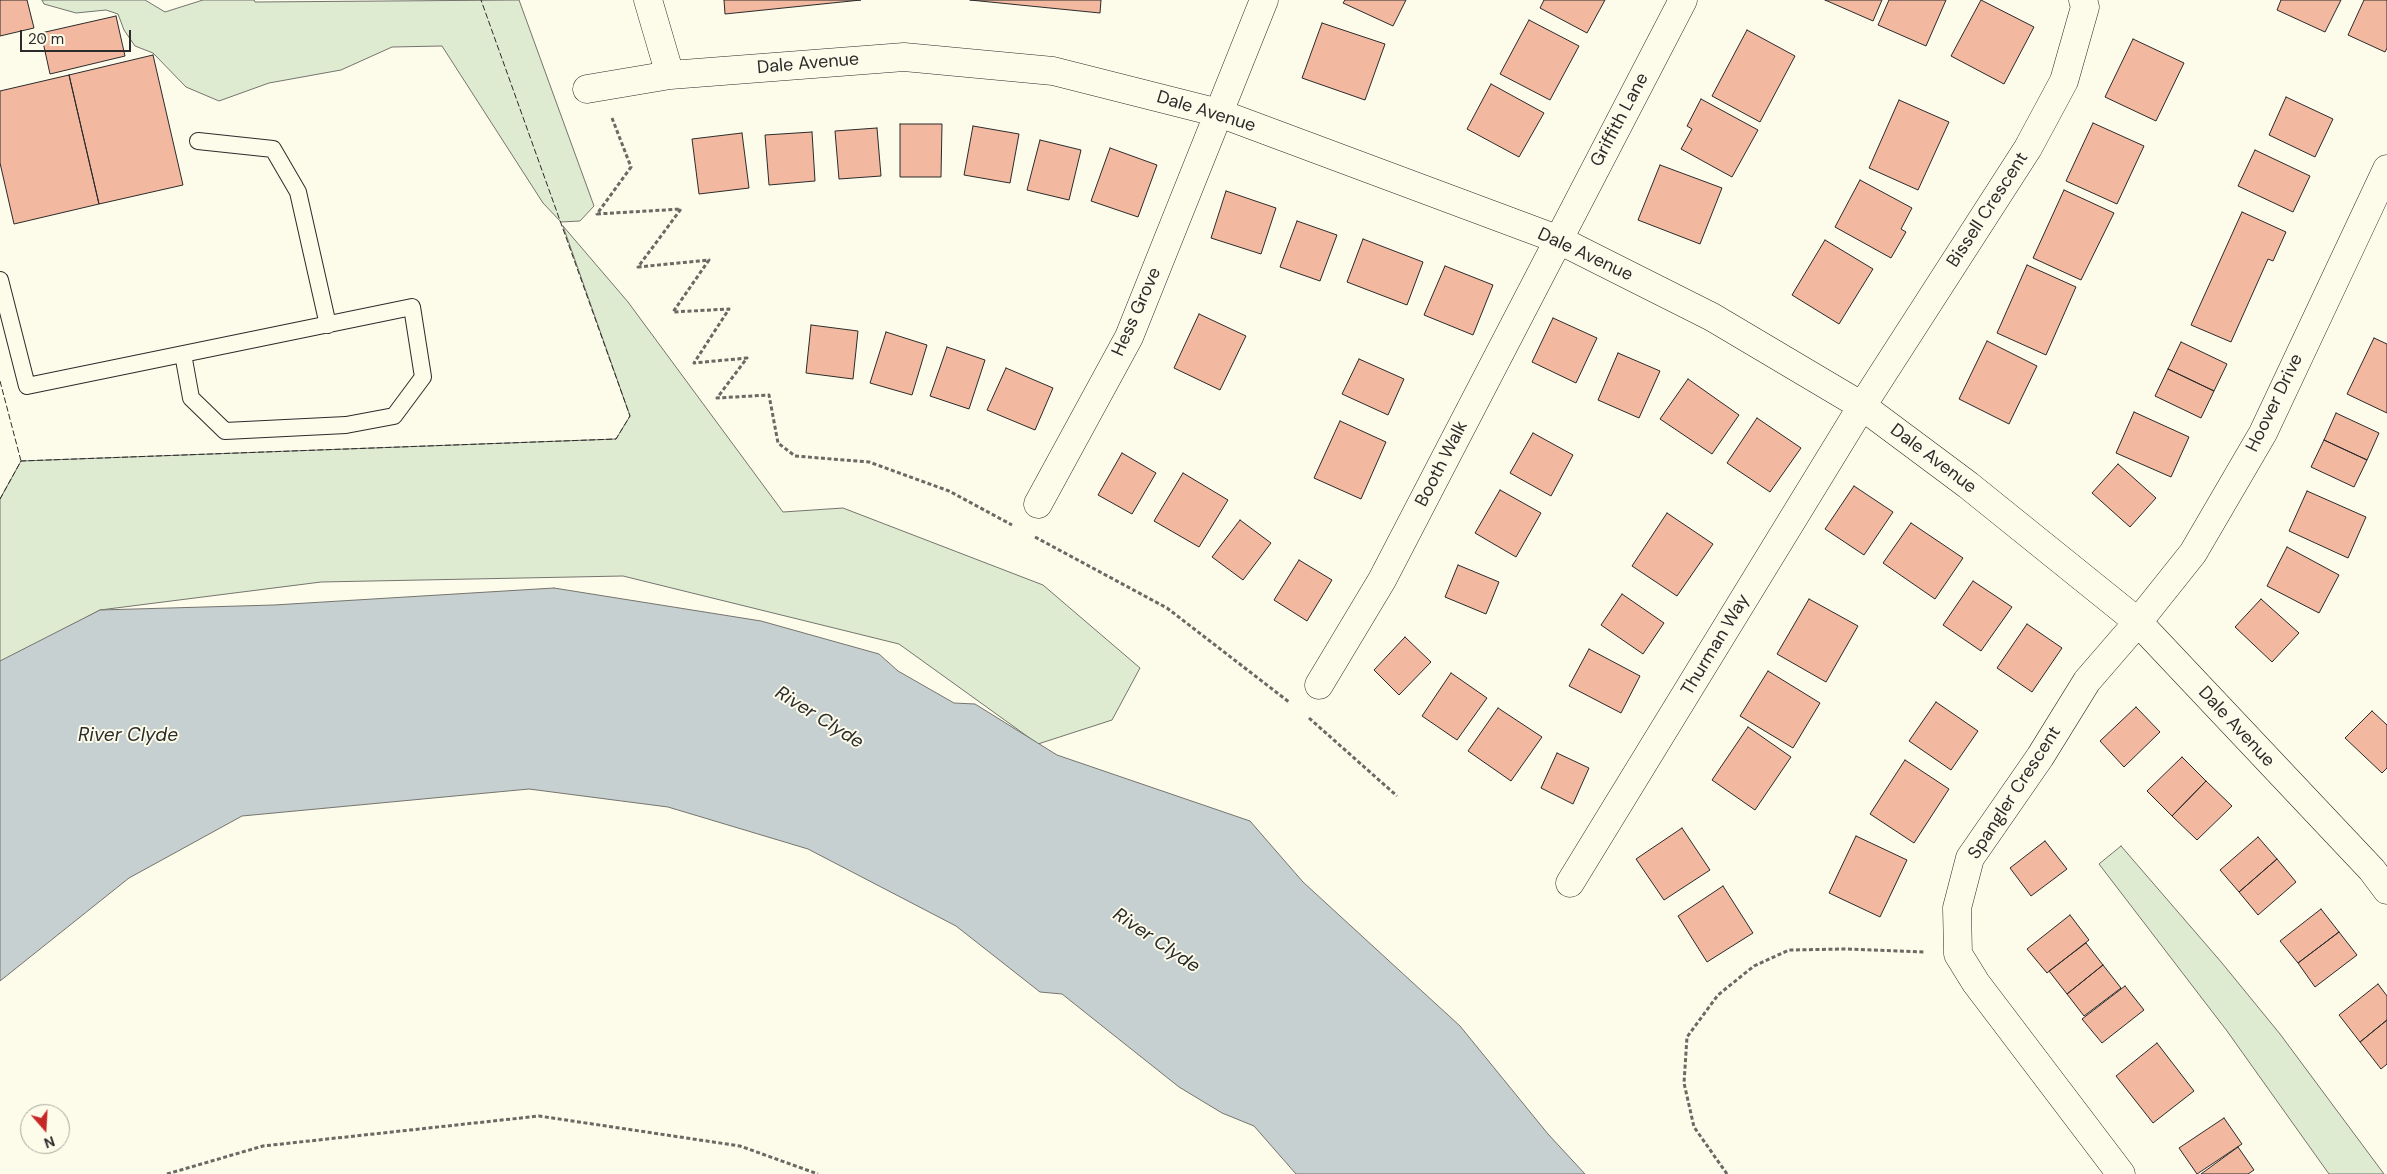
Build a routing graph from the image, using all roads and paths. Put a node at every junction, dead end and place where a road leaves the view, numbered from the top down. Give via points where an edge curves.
1 (648, 0) edge
2 (1264, 0) edge
3 (1683, 0) edge
4 (2083, 0) edge
5 (670, 76) junction
6 (594, 88) joint
7 (1219, 113) junction
8 (198, 141) dead end
9 (2387, 169) edge
10 (1557, 239) junction
11 (0, 280) edge
12 (328, 325) junction
13 (183, 354) junction
14 (1862, 406) junction
15 (1038, 504) dead end
16 (1016, 527) dead end
17 (1032, 536) dead end
18 (2138, 622) junction
19 (1319, 685) dead end
20 (1295, 707) dead end
21 (1302, 712) dead end
22 (1398, 796) dead end
23 (2382, 872) edge
24 (1570, 884) dead end
25 (1958, 954) junction
26 (167, 1174) edge
27 (818, 1174) edge
28 (1727, 1174) edge
29 (2121, 1174) edge

1 - 5 street
2 - 7 street
3 - 10 street, Griffith Lane
4 - 14 street, Bissell Crescent via 2085,7 2064,81 2028,148
5 - 6 street, Dale Avenue
5 - 7 street, Dale Avenue via 904,57 1053,71
6 - 16 path via 630,167 596,214 681,208 638,267 709,260 673,312 729,309 694,363 747,358 716,398 769,395 778,444 795,456 869,462 948,492
7 - 10 street, Dale Avenue
7 - 15 street, Hess Grove via 1129,336
8 - 12 lane via 273,149 298,192
9 - 18 street, Hoover Drive via 2263,433 2193,553
10 - 14 street, Dale Avenue via 1712,317
10 - 19 street, Booth Walk via 1382,580
11 - 13 lane via 26,386
12 - 13 lane
12 - 13 lane via 412,308 423,377 394,416 346,425 225,431 191,398
14 - 18 street, Dale Avenue via 1968,485
14 - 24 street, Thurman Way
17 - 20 path via 1168,608
18 - 23 street, Dale Avenue
18 - 25 street, Spangler Crescent via 2086,681 2040,757 1970,858 1957,908
21 - 22 path
25 - 28 path via 1789,950 1754,966 1718,995 1687,1037 1684,1083 1694,1127
25 - 29 street via 1976,983
26 - 27 path via 263,1146 539,1116 740,1146

